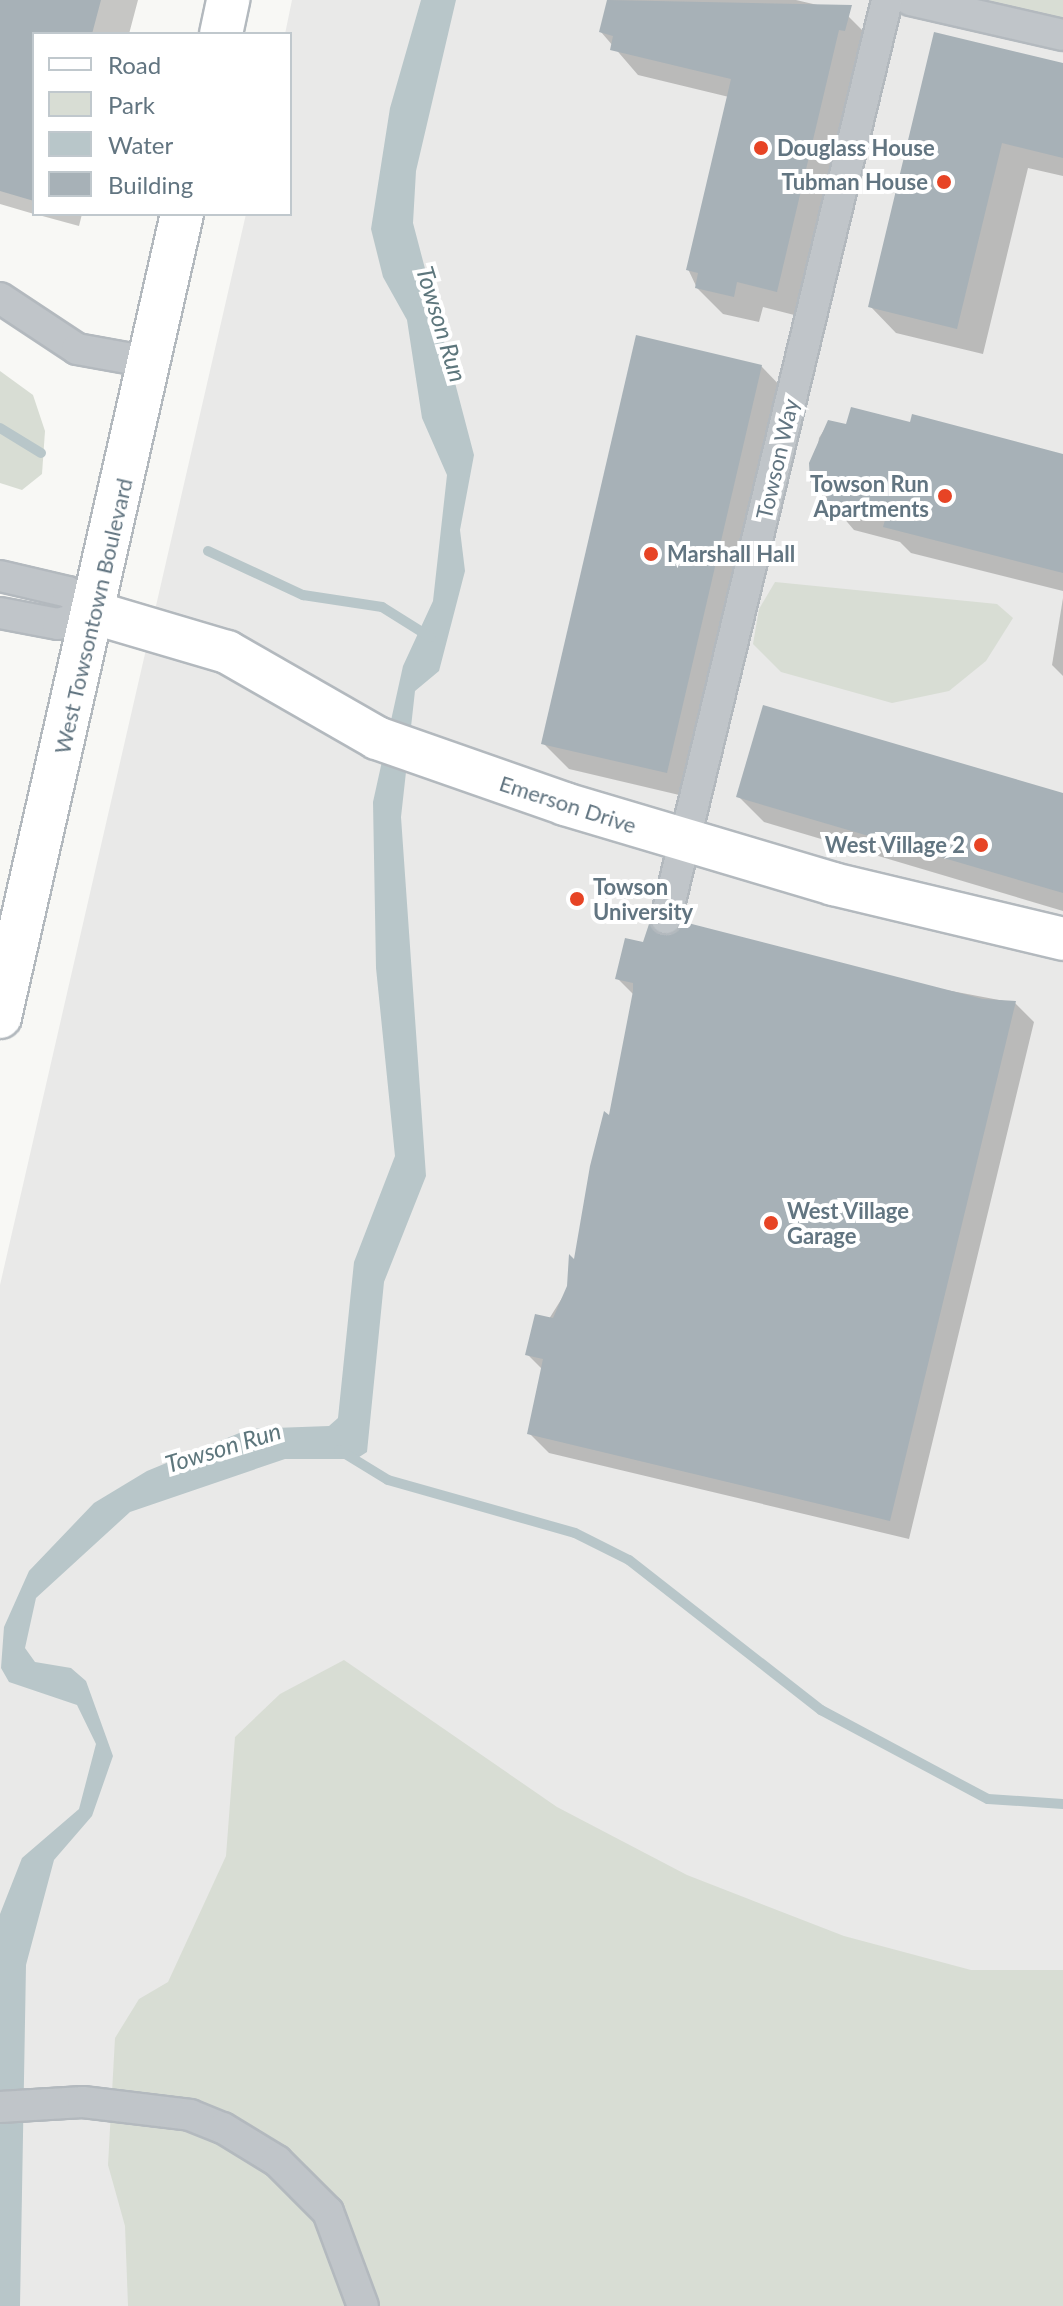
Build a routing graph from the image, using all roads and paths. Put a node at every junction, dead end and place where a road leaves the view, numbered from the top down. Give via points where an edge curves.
1 (228, 0) edge
2 (887, 0) edge
3 (910, 0) edge
4 (982, 8) edge
5 (221, 32) edge
6 (1063, 35) edge
7 (182, 216) edge
8 (0, 298) edge
9 (149, 362) junction
10 (0, 576) edge
11 (0, 613) edge
12 (95, 613) junction
13 (686, 843) junction
14 (666, 918) dead end
15 (1063, 939) edge
16 (0, 1017) edge
17 (0, 2107) edge
18 (363, 2306) edge

1 - 5 street
2 - 13 street, Towson Way
3 - 4 street
4 - 6 street
7 - 9 street, West Towsontown Boulevard
8 - 9 street via 77,349
9 - 12 street, West Towsontown Boulevard
10 - 12 street via 68,592
11 - 12 street via 58,624
12 - 13 street, Emerson Drive via 227,652 377,738
12 - 16 street, West Towsontown Boulevard
13 - 14 street, Towson Way
13 - 15 street, Emerson Drive
17 - 18 street via 83,2102 190,2115 277,2161 328,2212

